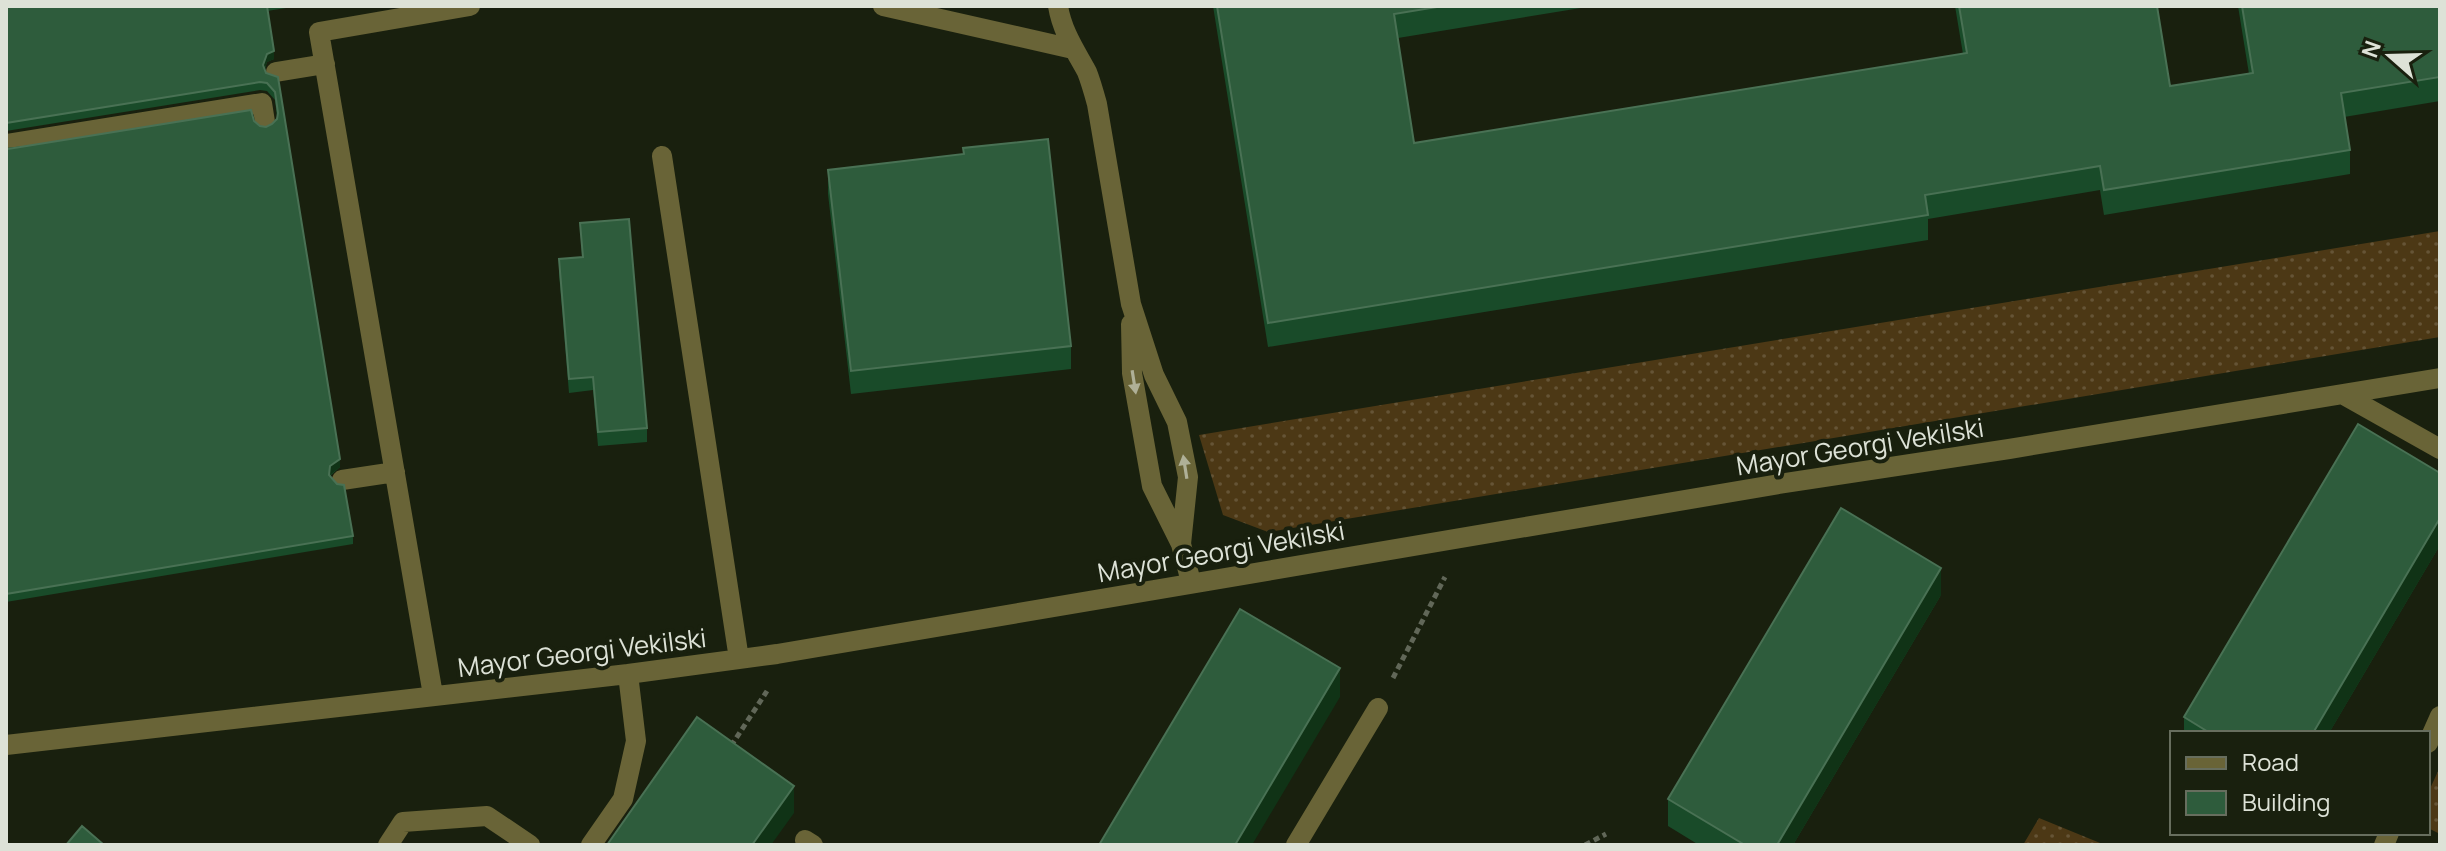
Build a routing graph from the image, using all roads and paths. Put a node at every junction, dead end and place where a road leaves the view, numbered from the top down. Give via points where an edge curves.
1 (470, 6) edge
2 (883, 6) edge
3 (1058, 6) edge
4 (1073, 49) junction
5 (325, 64) junction
6 (276, 72) dead end
7 (265, 122) dead end
8 (6, 144) edge
9 (662, 156) dead end
10 (1131, 304) junction
11 (2440, 378) edge
12 (2344, 395) junction
13 (2440, 449) edge
14 (395, 472) junction
15 (342, 480) dead end
16 (1465, 537) junction
17 (1181, 544) junction
18 (1191, 582) junction
19 (777, 654) junction
20 (739, 659) junction
21 (628, 674) junction
22 (433, 695) junction
23 (1378, 708) joint
24 (2440, 716) edge
25 (2430, 738) edge
26 (6, 745) edge
27 (727, 752) edge
28 (1606, 834) dead end
29 (388, 845) edge
30 (530, 845) edge
31 (591, 845) edge
32 (1296, 845) edge
33 (1585, 845) edge

1 - 5 street via 319,32
2 - 4 street
3 - 4 street
4 - 10 street via 1097,104
5 - 6 street
5 - 14 street
7 - 8 street via 262,103
9 - 20 street
10 -> 17 street via 1132,373 1152,486
17 -> 10 street via 1188,477 1177,422 1154,375
11 - 12 street, Mayor Georgi Vekilski
12 - 13 street
12 - 16 street, Mayor Georgi Vekilski
14 - 15 street
14 - 22 street
16 - 18 street, Mayor Georgi Vekilski
16 - 23 path
17 - 18 street
18 - 19 street, Mayor Georgi Vekilski
19 - 20 street, Mayor Georgi Vekilski
19 - 27 path via 779,672
20 - 21 street, Mayor Georgi Vekilski
21 - 22 street, Mayor Georgi Vekilski
21 - 31 street via 636,741 623,799
22 - 26 street, Mayor Georgi Vekilski
23 - 32 street
24 - 25 street
28 - 33 path
29 - 30 street via 403,822 487,816

